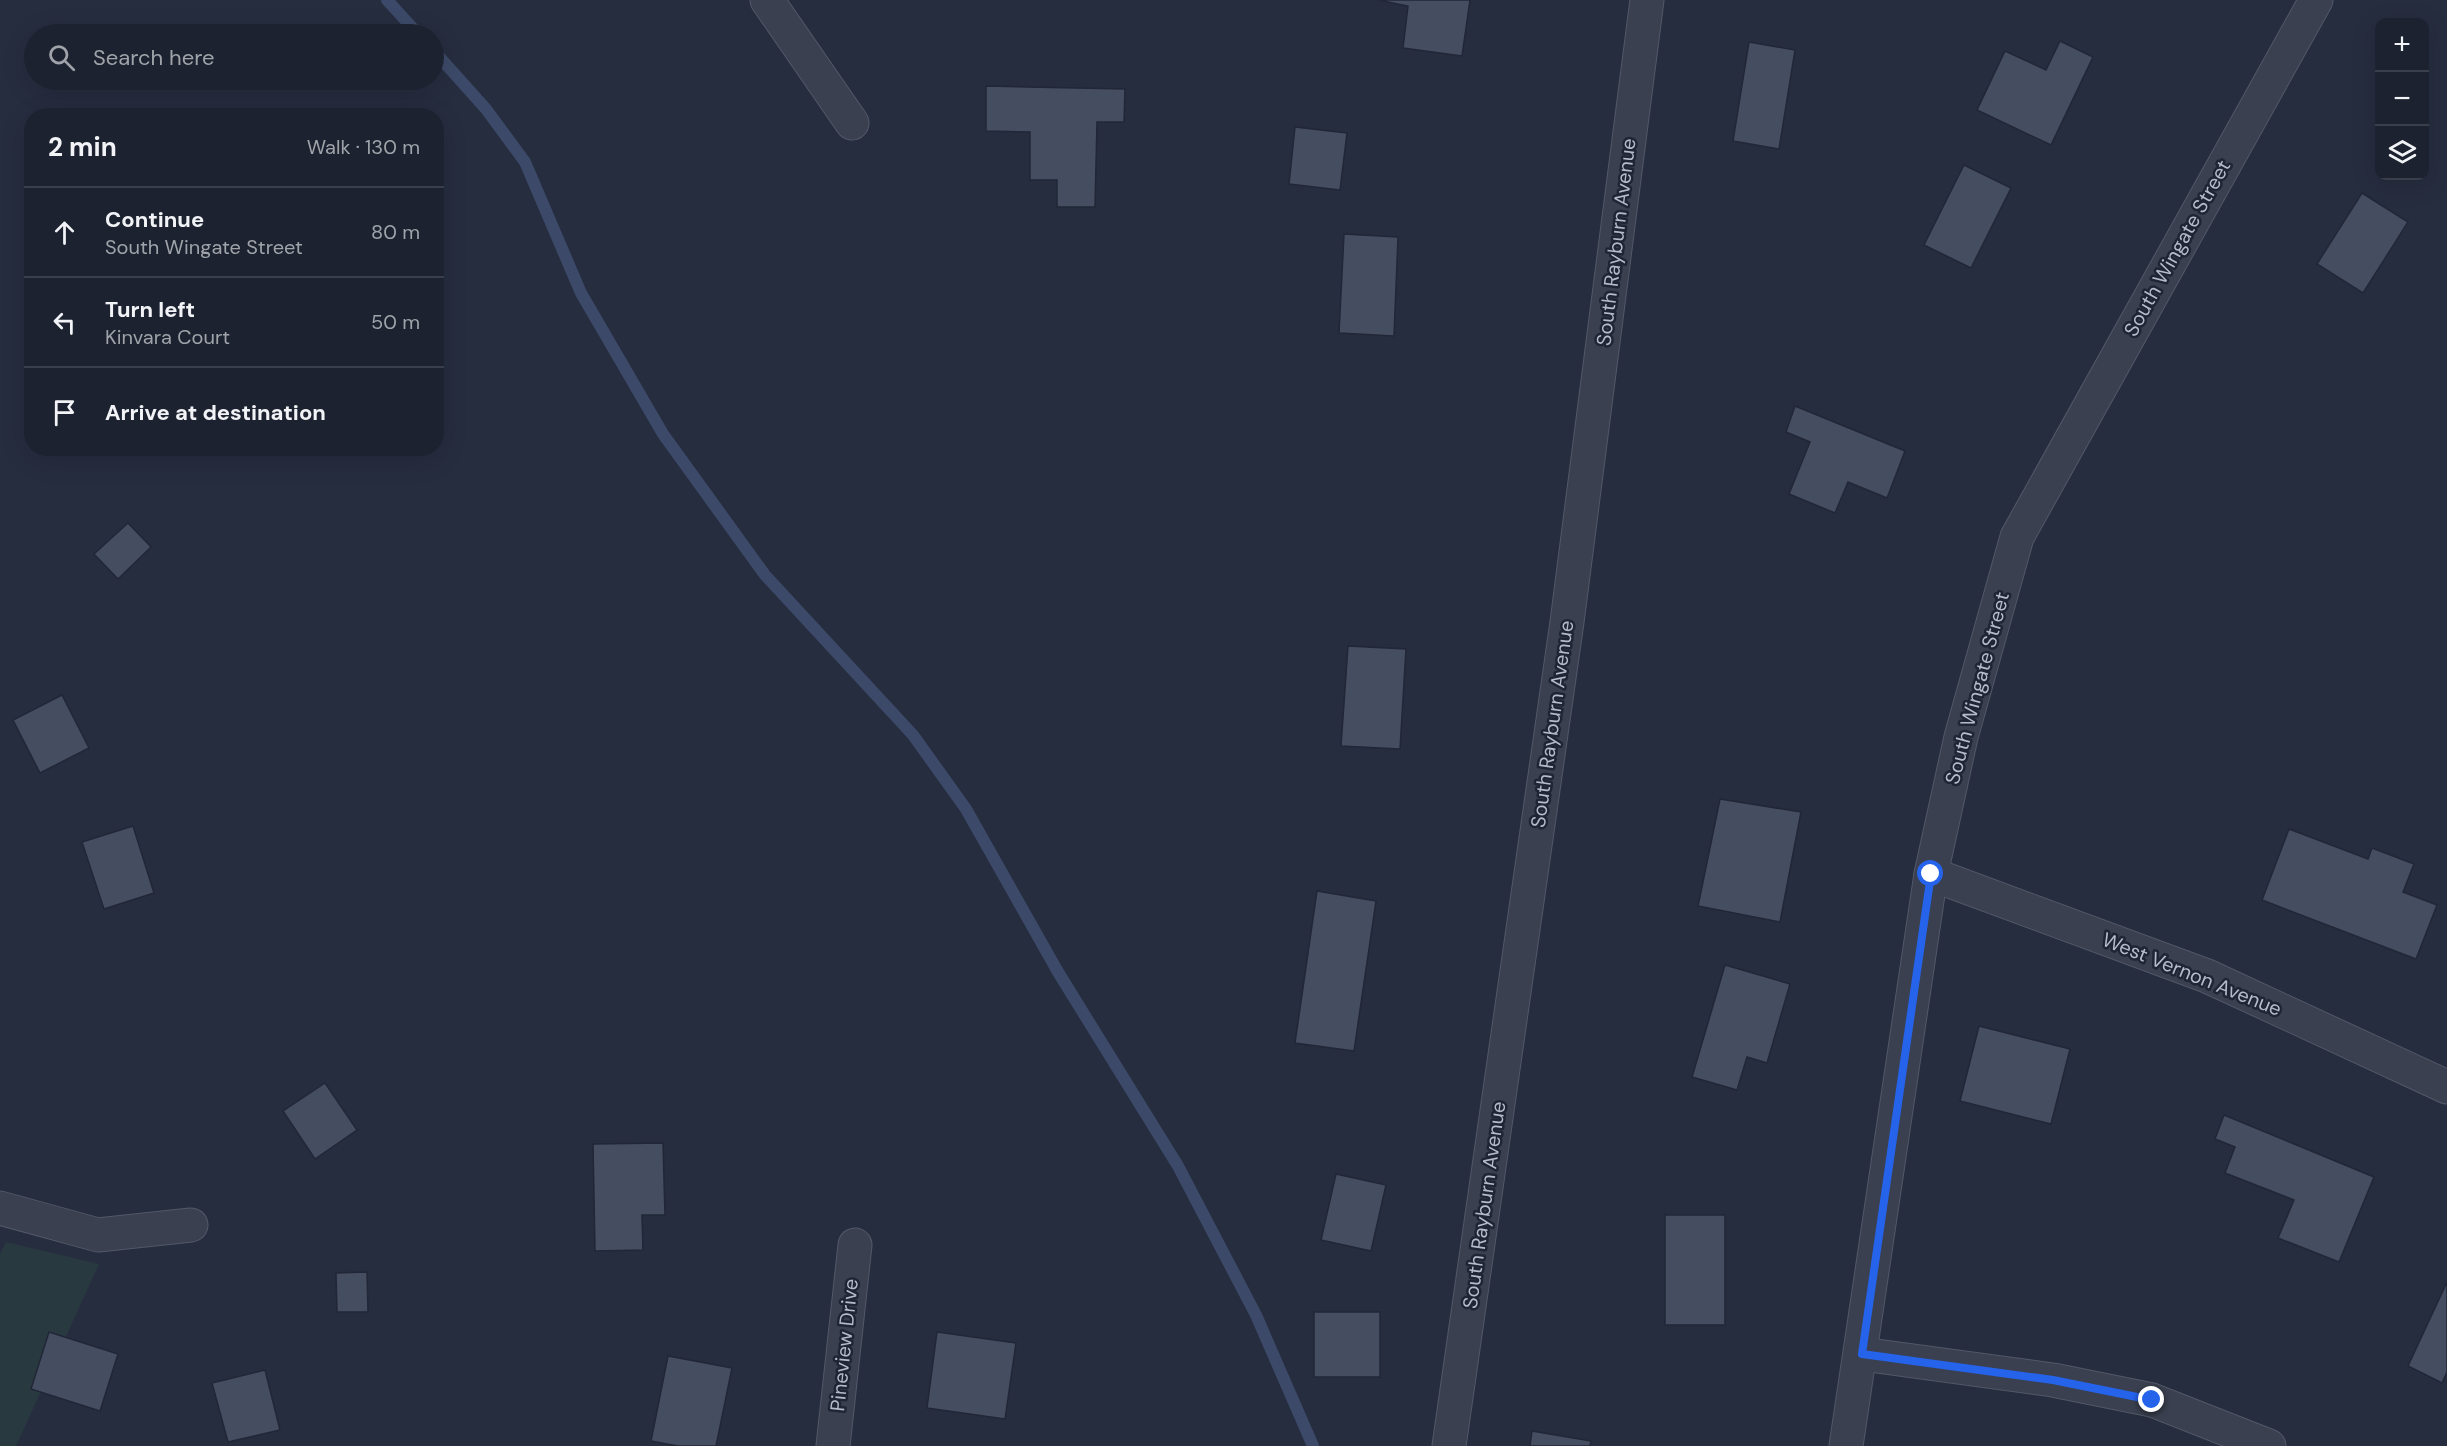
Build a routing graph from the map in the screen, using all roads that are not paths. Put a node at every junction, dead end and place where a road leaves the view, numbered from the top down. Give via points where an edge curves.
1 (766, 0) edge
2 (1647, 0) edge
3 (2316, 0) edge
4 (852, 123) dead end
5 (1931, 874) junction
6 (2447, 1087) edge
7 (0, 1208) edge
8 (191, 1225) dead end
9 (855, 1245) dead end
10 (1862, 1354) junction
11 (833, 1446) edge
12 (1449, 1446) edge
13 (1846, 1446) edge
14 (2268, 1446) edge

1 - 4 street
2 - 12 street, South Rayburn Avenue via 1567,622
3 - 5 street, South Wingate Street via 2017,537 1961,737
5 - 6 street, West Vernon Avenue via 2207,976
5 - 10 street, South Wingate Street
7 - 8 street via 98,1234
9 - 11 street, Pineview Drive
10 - 13 street, South Wingate Street
10 - 14 street via 2053,1380 2152,1400

